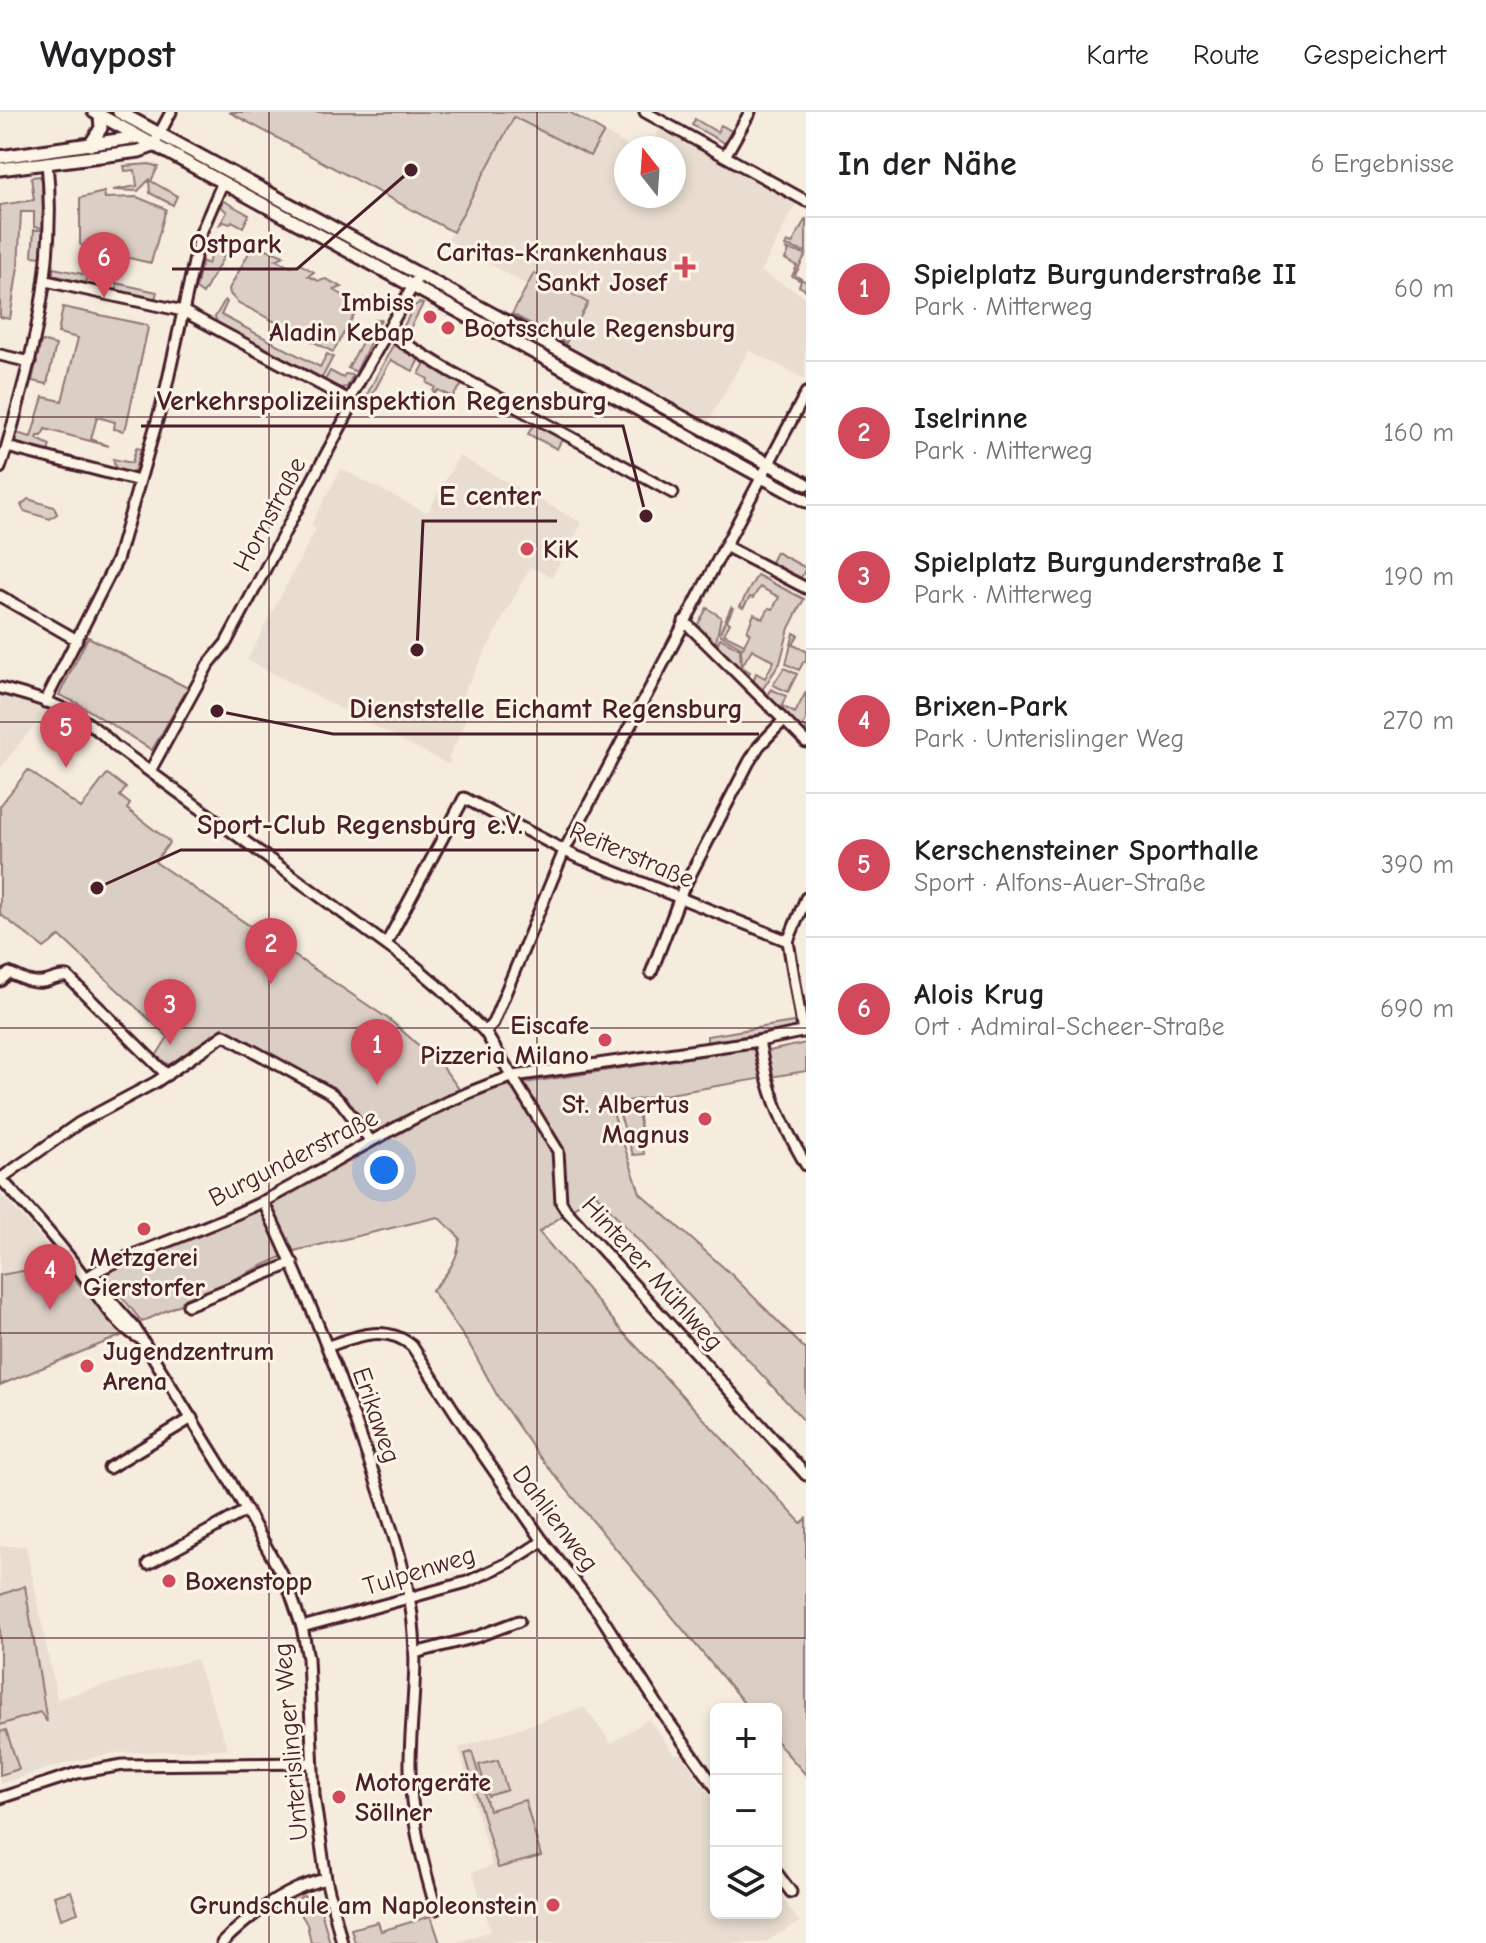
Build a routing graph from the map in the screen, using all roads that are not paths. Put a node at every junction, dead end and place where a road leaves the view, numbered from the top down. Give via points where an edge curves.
1 (119, 112) edge
2 (171, 112) edge
3 (645, 112) edge
4 (750, 112) edge
5 (97, 114) edge
6 (160, 134) junction
7 (138, 137) junction
8 (90, 145) junction
9 (153, 146) junction
10 (725, 156) junction
11 (0, 157) edge
12 (47, 162) junction
13 (0, 169) edge
14 (222, 184) junction
15 (806, 201) edge
16 (46, 281) junction
17 (416, 281) junction
18 (183, 311) junction
19 (386, 332) junction
20 (0, 355) edge
21 (30, 362) junction
22 (806, 393) edge
23 (349, 400) junction
24 (7, 447) junction
25 (770, 464) junction
26 (0, 468) edge
27 (763, 477) junction
28 (139, 481) junction
29 (806, 484) edge
30 (673, 493) dead end
31 (806, 501) edge
32 (727, 547) junction
33 (806, 588) edge
34 (0, 596) edge
35 (684, 621) junction
36 (77, 640) junction
37 (0, 688) edge
38 (45, 702) junction
39 (784, 720) junction
40 (806, 742) edge
41 (150, 771) junction
42 (564, 851) junction
43 (679, 898) junction
44 (806, 898) edge
45 (788, 941) junction
46 (386, 944) junction
47 (651, 973) dead end
48 (0, 981) edge
49 (804, 1031) edge
50 (485, 1032) junction
51 (759, 1041) junction
52 (167, 1075) junction
53 (514, 1076) junction
54 (370, 1140) junction
55 (806, 1163) edge
56 (0, 1178) edge
57 (263, 1201) junction
58 (293, 1263) junction
59 (86, 1278) junction
60 (188, 1305) dead end
61 (329, 1346) junction
62 (192, 1418) junction
63 (109, 1468) dead end
64 (806, 1475) edge
65 (247, 1510) junction
66 (543, 1541) junction
67 (148, 1564) dead end
68 (409, 1598) junction
69 (519, 1621) dead end
70 (302, 1627) junction
71 (415, 1653) junction
72 (311, 1763) junction
73 (710, 1780) edge
74 (0, 1798) edge
75 (326, 1879) junction
76 (782, 1880) edge
77 (791, 1892) dead end
78 (436, 1909) dead end
79 (222, 1943) edge
80 (342, 1943) edge

1 - 6 main road
2 - 6 street
3 - 10 street
4 - 10 street
5 - 7 main road
5 - 8 main road via 101,128
6 - 7 main road
6 - 9 street
6 - 17 main road
7 - 8 main road
7 - 9 main road
8 - 11 main road
9 - 12 main road
9 - 14 main road
10 - 15 street
12 - 13 main road
12 - 16 street via 51,215
14 - 17 main road
14 - 18 street via 200,235
16 - 18 street
16 - 21 street
17 - 19 street, Hornstraße
17 - 25 main road
17 - 27 main road
18 - 23 street
18 - 28 street
19 - 23 street, Hornstraße
19 - 30 street
20 - 21 street
21 - 24 street
22 - 25 street
23 - 41 street, Hornstraße via 351,408 226,643 208,665
24 - 26 street
24 - 28 street
25 - 27 street
25 - 29 main road
27 - 31 main road
27 - 32 street
28 - 36 street via 117,560
32 - 33 street
32 - 35 street
34 - 36 street
35 - 39 street
35 - 42 street
36 - 38 street
37 - 38 street, Hinterer Mühlweg
38 - 41 street, Hinterer Mühlweg via 87,720
39 - 40 street
39 - 43 street via 749,762
41 - 46 street, Hinterer Mühlweg
42 - 43 street, Reiterstraße
42 - 46 street, Reiterstraße via 464,798
42 - 50 street
43 - 45 street, Reiterstraße
43 - 47 street
44 - 45 street
45 - 49 street
46 - 50 street, Hinterer Mühlweg
48 - 52 street via 9,973 32,982 68,977
49 - 51 street, Burgunderstraße
50 - 53 street, Hinterer Mühlweg
51 - 53 street, Burgunderstraße
51 - 55 street via 775,1110
52 - 54 street via 224,1035 332,1094
52 - 56 street via 90,1116
53 - 54 street, Burgunderstraße
53 - 64 street, Hinterer Mühlweg via 558,1151 566,1210
54 - 57 street, Burgunderstraße
56 - 59 street, Unterislinger Weg
57 - 58 street, Erikaweg
57 - 59 street, Burgunderstraße
58 - 60 street
58 - 61 street, Erikaweg
59 - 62 street, Unterislinger Weg via 135,1328
61 - 66 street, Dahlienweg via 368,1333 405,1339
61 - 68 street, Erikaweg via 380,1493
62 - 63 street
62 - 65 street, Unterislinger Weg
65 - 67 street
65 - 70 street, Unterislinger Weg via 281,1571
66 - 68 street, Tulpenweg via 487,1574
66 - 73 street, Dahlienweg via 592,1603
68 - 70 street, Tulpenweg
68 - 71 street, Erikaweg
69 - 71 street
70 - 72 street, Unterislinger Weg via 310,1677
71 - 78 street, Erikaweg via 411,1781 418,1839
72 - 74 street via 106,1767
72 - 75 street, Unterislinger Weg
75 - 79 street via 270,1904
75 - 80 street, Unterislinger Weg
76 - 77 street

